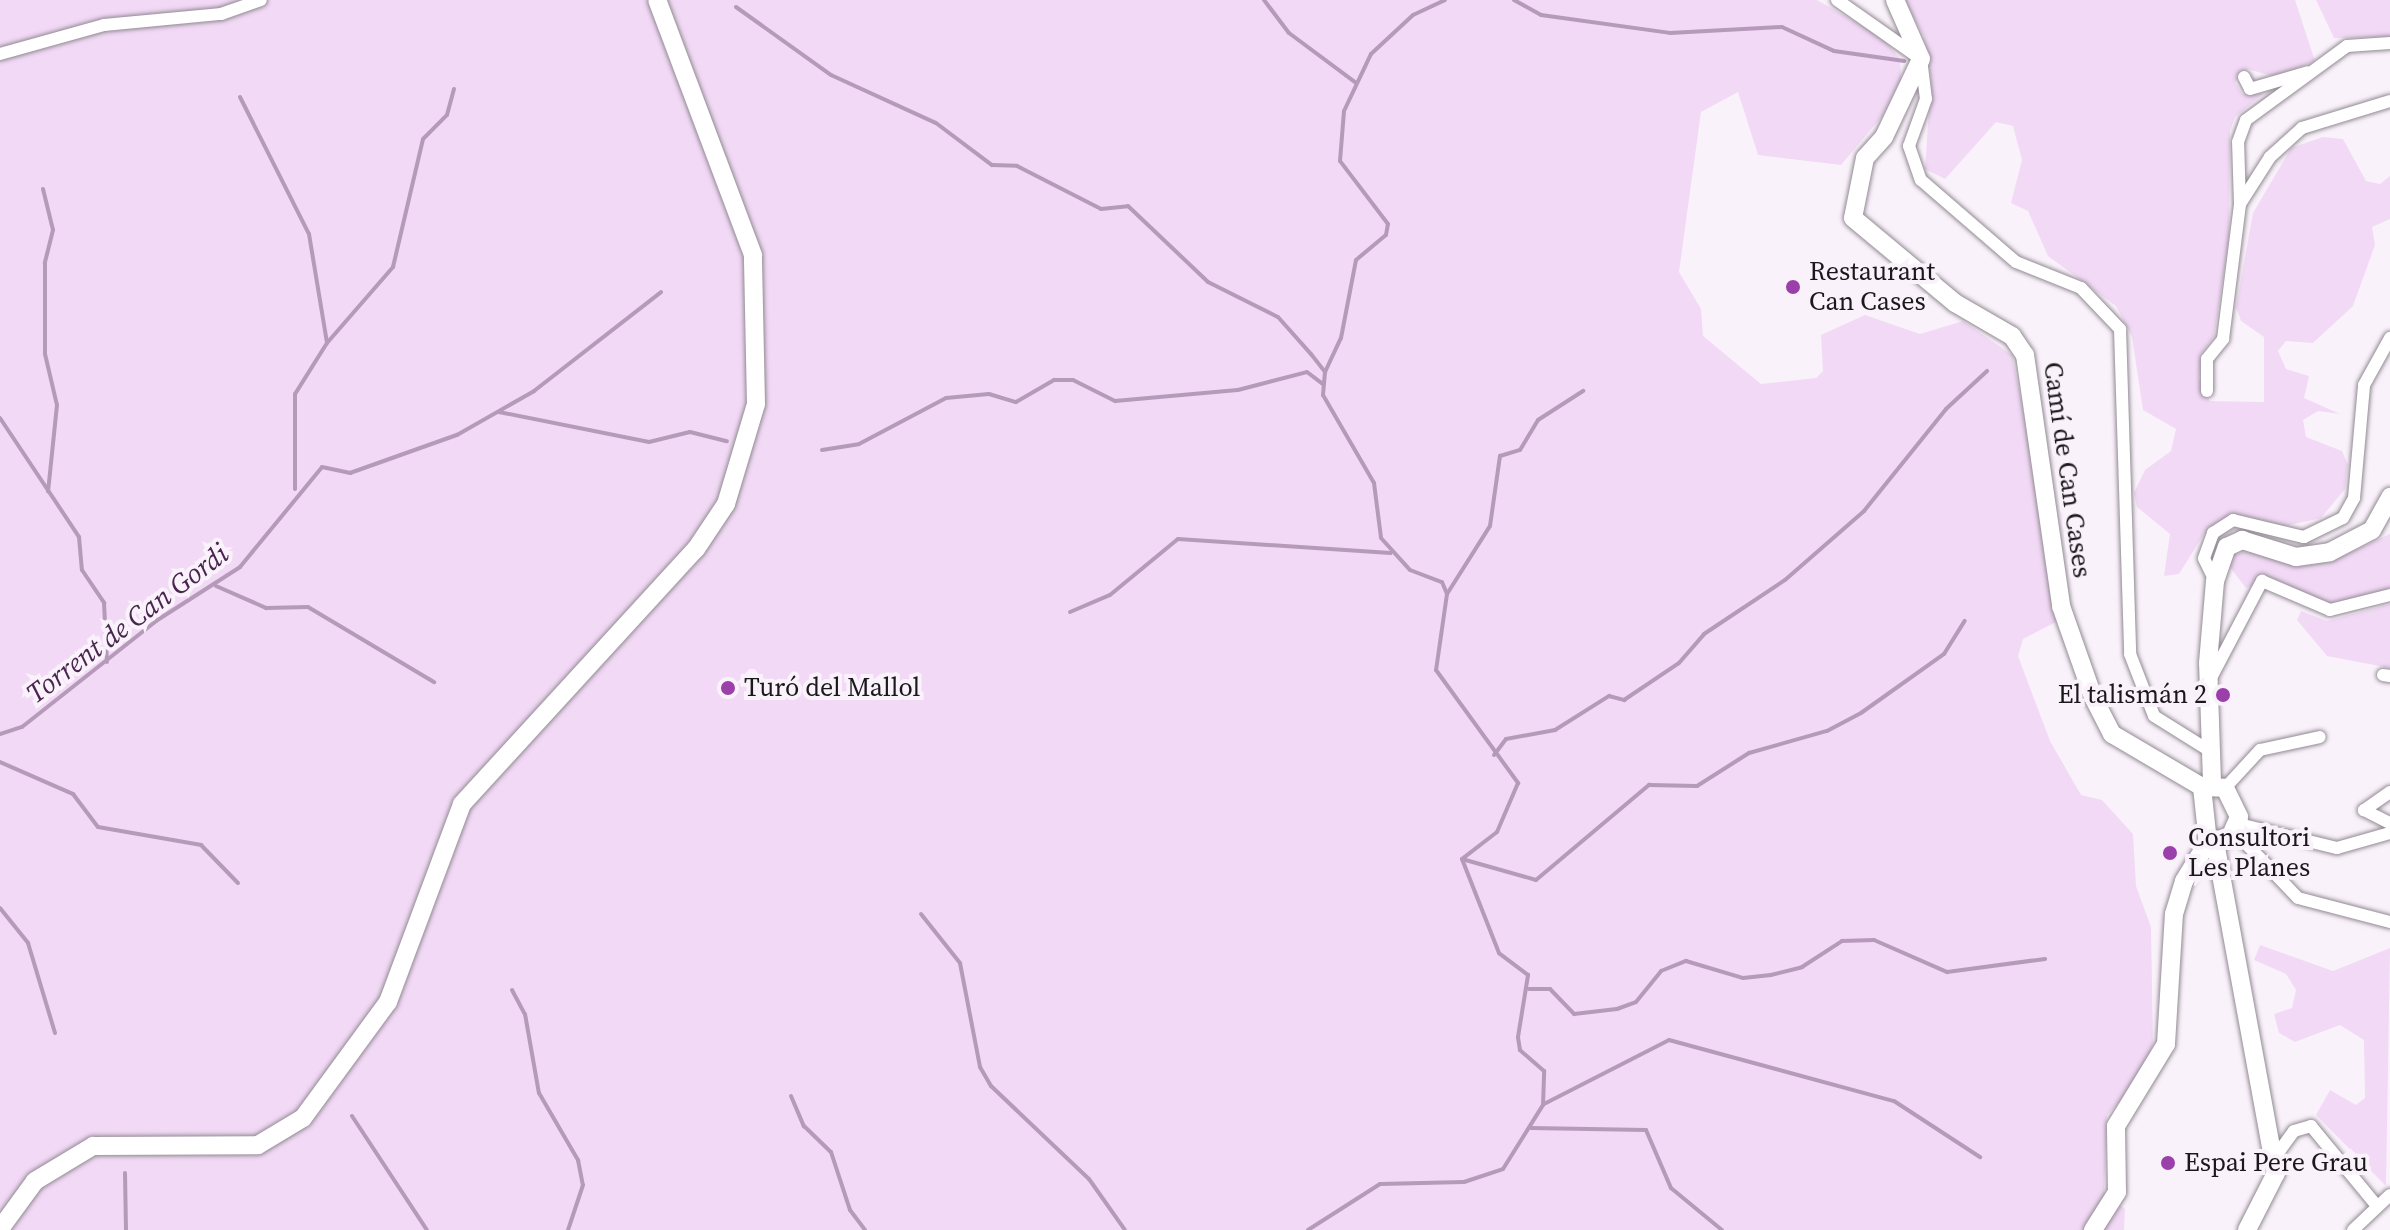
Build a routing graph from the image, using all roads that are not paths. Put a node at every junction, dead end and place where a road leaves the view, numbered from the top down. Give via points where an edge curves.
1 (261, 0) edge
2 (657, 0) edge
3 (1837, 0) edge
4 (1895, 0) edge
5 (2390, 43) edge
6 (0, 54) edge
7 (1921, 59) junction
8 (2319, 69) junction
9 (2244, 77) dead end
10 (2390, 101) edge
11 (2240, 204) junction
12 (2390, 338) edge
13 (2207, 391) dead end
14 (2390, 497) edge
15 (2215, 581) junction
16 (2390, 595) edge
17 (2209, 684) junction
18 (2320, 737) dead end
19 (2210, 751) junction
20 (2213, 785) junction
21 (2390, 792) edge
22 (2390, 823) edge
23 (2237, 828) junction
24 (2390, 833) edge
25 (2212, 842) junction
26 (2390, 922) edge
27 (2275, 1157) junction
28 (2390, 1195) edge
29 (2384, 1206) edge
30 (0, 1229) edge
31 (2093, 1230) edge
32 (2247, 1230) edge
33 (2353, 1230) edge

1 - 6 street via 221,14 104,25
2 - 30 street via 753,255 756,404 726,504 696,549 462,804 388,1002 303,1118 258,1145 93,1146 35,1181
3 - 7 street
4 - 7 street
5 - 8 street via 2347,46
7 - 19 street via 1926,99 1909,146 1921,180 2016,262 2081,288 2120,329 2130,654 2154,716
7 - 20 street, Camí de Can Cases via 1884,137 1865,158 1853,218 1955,303 2012,336 2025,355 2061,606 2093,697 2112,734
8 - 9 street via 2250,89
8 - 11 street via 2240,130
10 - 11 street via 2288,137
11 - 13 street via 2223,339 2207,359
12 - 15 street via 2364,385 2354,498 2343,518 2304,537 2233,520 2213,533 2204,558
14 - 15 street via 2372,530 2330,552 2296,557 2234,542
15 - 17 street
16 - 17 street via 2330,610 2262,581
17 - 19 street
18 - 20 street via 2260,750
19 - 20 street
20 - 23 street
20 - 25 street
21 - 22 street via 2364,810
23 - 24 street via 2337,848
23 - 25 street
23 - 26 street via 2298,898
25 - 27 street
25 - 31 street via 2184,881 2174,914 2166,1044 2116,1126 2117,1192
27 - 29 street via 2294,1131 2311,1126
27 - 32 street via 2272,1191
28 - 29 street
29 - 33 street

